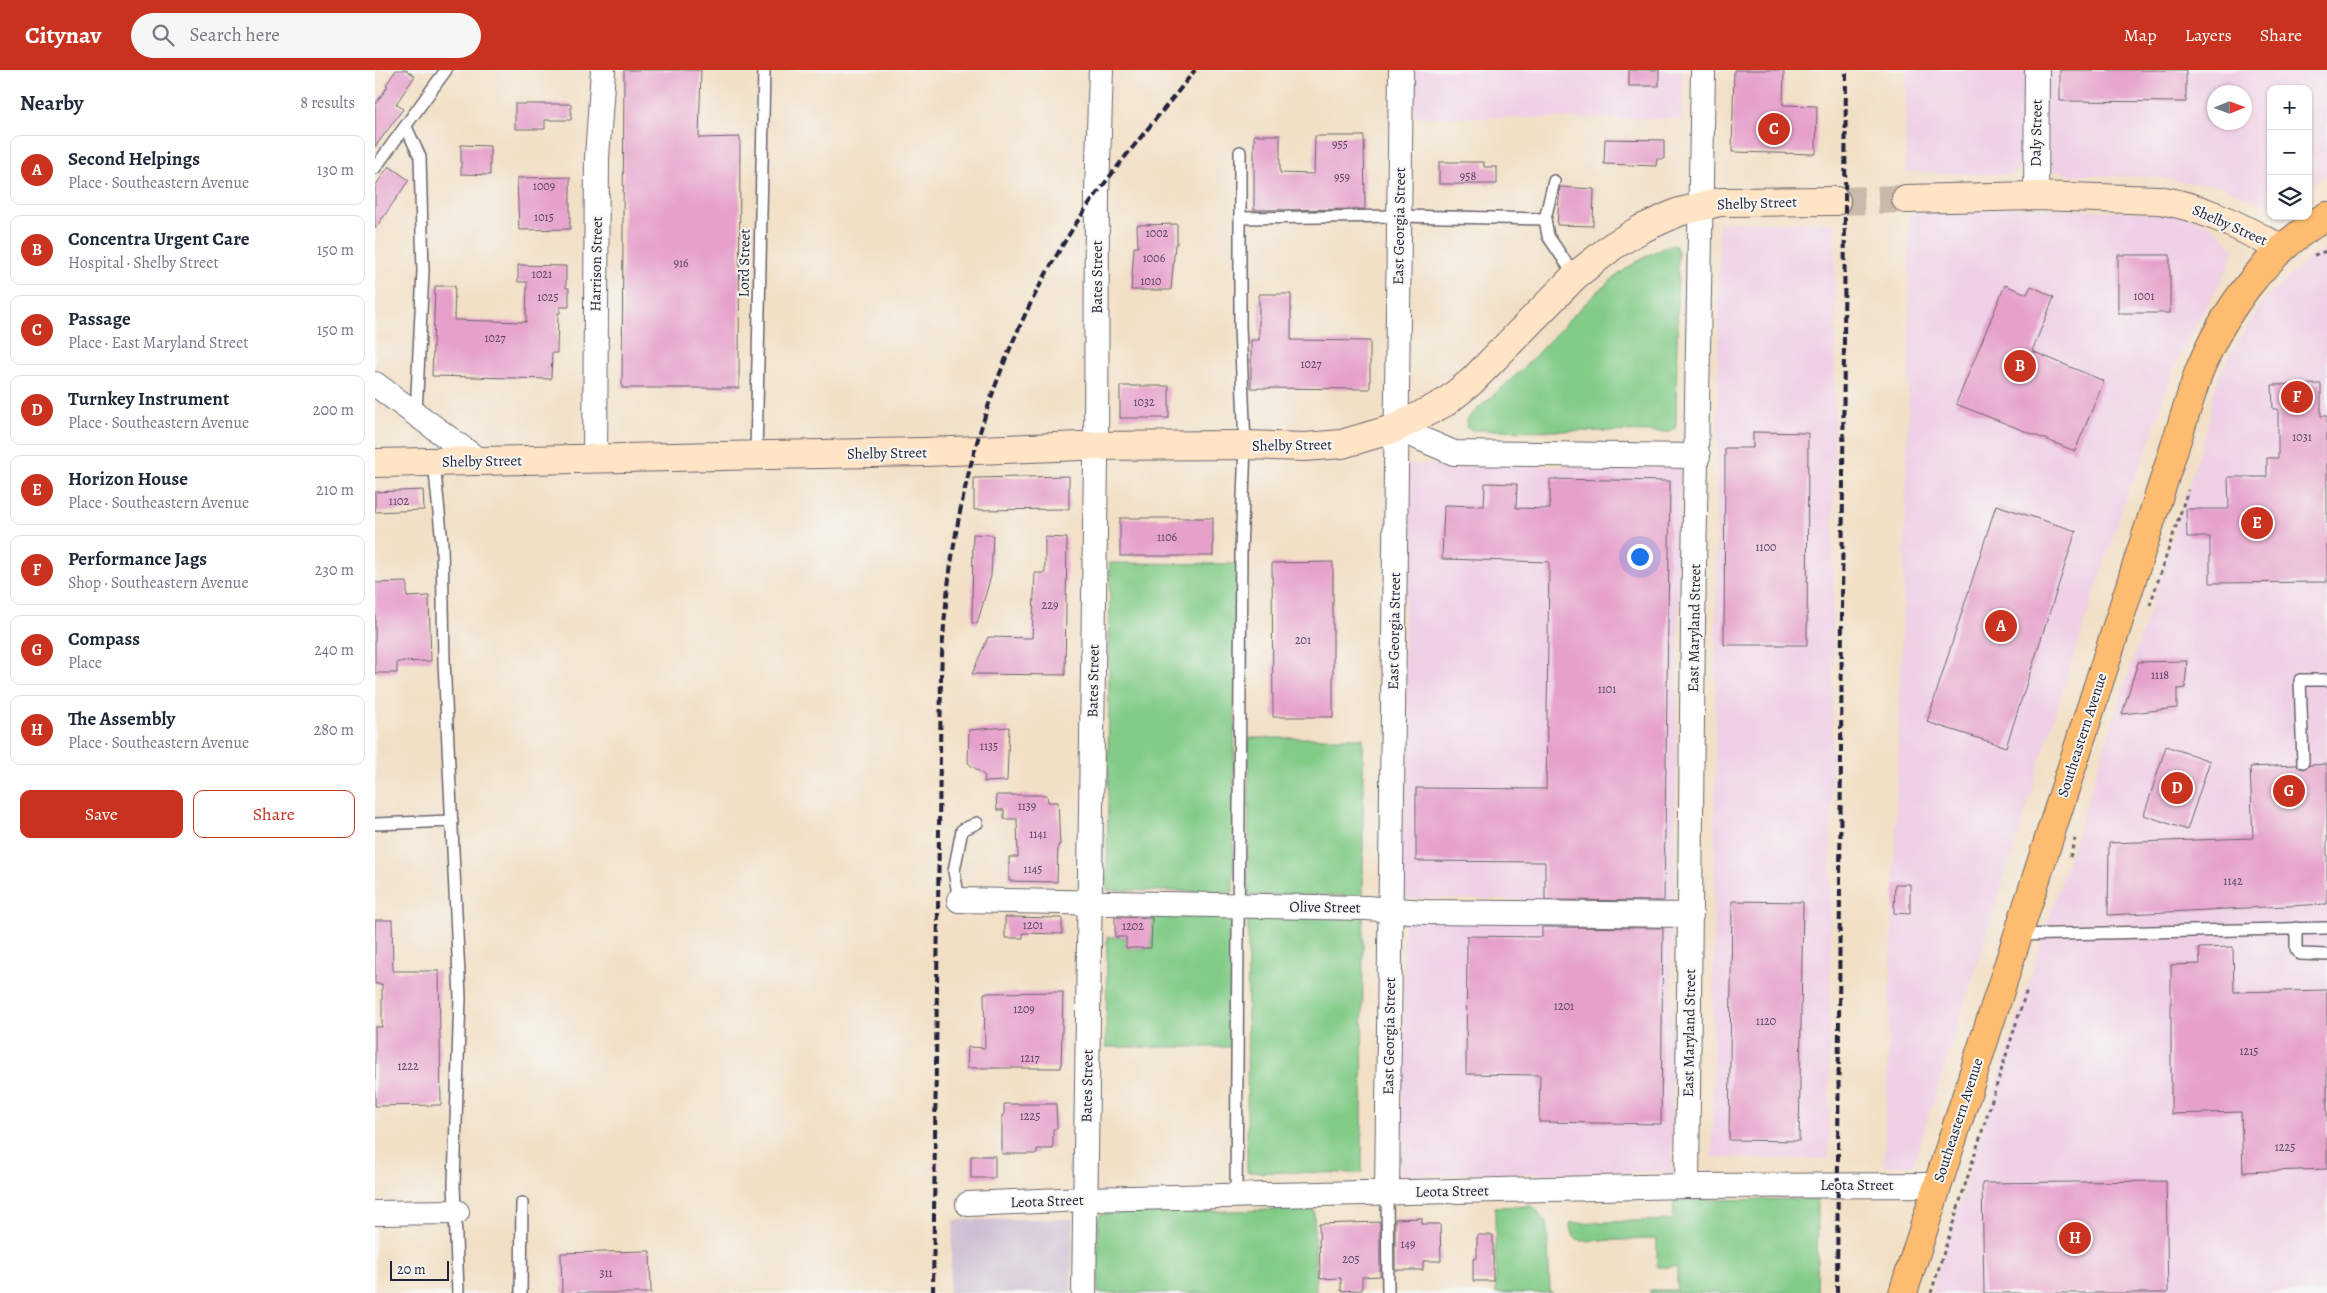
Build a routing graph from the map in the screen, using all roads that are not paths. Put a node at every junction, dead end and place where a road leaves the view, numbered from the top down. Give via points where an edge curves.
1 (446, 70) edge
2 (603, 70) edge
3 (765, 70) edge
4 (1101, 70) edge
5 (1401, 70) edge
6 (1703, 70) edge
7 (2037, 70) edge
8 (406, 127) junction
9 (1240, 152) dead end
10 (375, 168) edge
11 (1554, 181) dead end
12 (2036, 196) junction
13 (1906, 199) tunnel mouth
14 (1836, 201) tunnel mouth
15 (1702, 206) junction
16 (1399, 216) junction
17 (2327, 216) edge
18 (1240, 218) junction
19 (1545, 219) junction
20 (2282, 249) junction
21 (1575, 276) junction
22 (375, 384) edge
23 (416, 414) junction
24 (1396, 428) junction
25 (1096, 446) junction
26 (1245, 446) junction
27 (756, 456) junction
28 (1698, 456) junction
29 (595, 458) junction
30 (434, 462) junction
31 (481, 462) junction
32 (375, 463) edge
33 (2327, 680) edge
34 (2303, 762) dead end
35 (452, 821) junction
36 (977, 823) dead end
37 (375, 824) edge
38 (959, 900) joint
39 (1090, 903) junction
40 (1240, 906) junction
41 (1391, 908) junction
42 (1691, 915) junction
43 (2296, 928) junction
44 (2327, 928) edge
45 (2017, 935) junction
46 (2327, 955) edge
47 (1937, 1185) junction
48 (1687, 1186) junction
49 (1387, 1192) junction
50 (1236, 1196) junction
51 (1085, 1199) junction
52 (523, 1203) dead end
53 (968, 1204) dead end
54 (457, 1212) junction
55 (375, 1213) edge
56 (458, 1293) edge
57 (521, 1293) edge
58 (1085, 1293) edge
59 (1388, 1293) edge
60 (1903, 1293) edge

1 - 8 lane
2 - 29 street, Harrison Street via 597,158
3 - 27 lane, Lord Street
4 - 25 street, Bates Street
5 - 16 street, East Georgia Street
6 - 15 street, East Maryland Street
7 - 12 street, Daly Street
8 - 10 lane
8 - 23 lane via 420,158 423,271
9 - 18 lane
11 - 19 lane
12 - 13 main road, Shelby Street
12 - 20 main road, Shelby Street via 2134,198 2178,203 2227,220
14 - 15 main road, Shelby Street via 1720,202
15 - 21 main road, Shelby Street via 1679,212 1641,229
15 - 28 street, East Maryland Street
16 - 18 lane
16 - 19 lane
16 - 24 street, East Georgia Street
17 - 20 main road, Southeastern Avenue
18 - 26 lane
19 - 21 lane via 1548,236
20 - 45 main road, Southeastern Avenue via 2240,297 2198,374
21 - 24 main road, Shelby Street via 1472,381 1438,407
22 - 23 street
23 - 31 street
24 - 26 main road, Shelby Street via 1326,446
24 - 28 street via 1454,453
24 - 41 street, East Georgia Street
25 - 26 main road, Shelby Street
25 - 27 main road, Shelby Street
25 - 39 street, Bates Street
26 - 40 lane via 1241,552
27 - 29 main road, Shelby Street
28 - 42 street, East Maryland Street
29 - 31 main road, Shelby Street
30 - 31 main road, Shelby Street
30 - 32 main road, Shelby Street
30 - 35 lane via 442,543
33 - 34 lane via 2300,680
35 - 37 lane
35 - 54 lane via 460,997 454,1184
36 - 38 lane via 962,830 954,871
38 - 39 street, Olive Street
39 - 40 street, Olive Street
39 - 51 street, Bates Street
40 - 41 street, Olive Street
40 - 50 lane
41 - 42 street, Olive Street via 1426,912
41 - 49 street, East Georgia Street
42 - 48 street, East Maryland Street
43 - 44 lane
43 - 45 lane
43 - 46 lane via 2296,948 2300,954
45 - 47 main road, Southeastern Avenue
47 - 48 street, Leota Street
47 - 60 main road, Southeastern Avenue
48 - 49 street, Leota Street
49 - 50 street, Leota Street
49 - 59 lane
50 - 51 street, Leota Street
51 - 53 street, Leota Street
51 - 58 street, Bates Street
52 - 57 lane
54 - 55 street
54 - 56 lane

